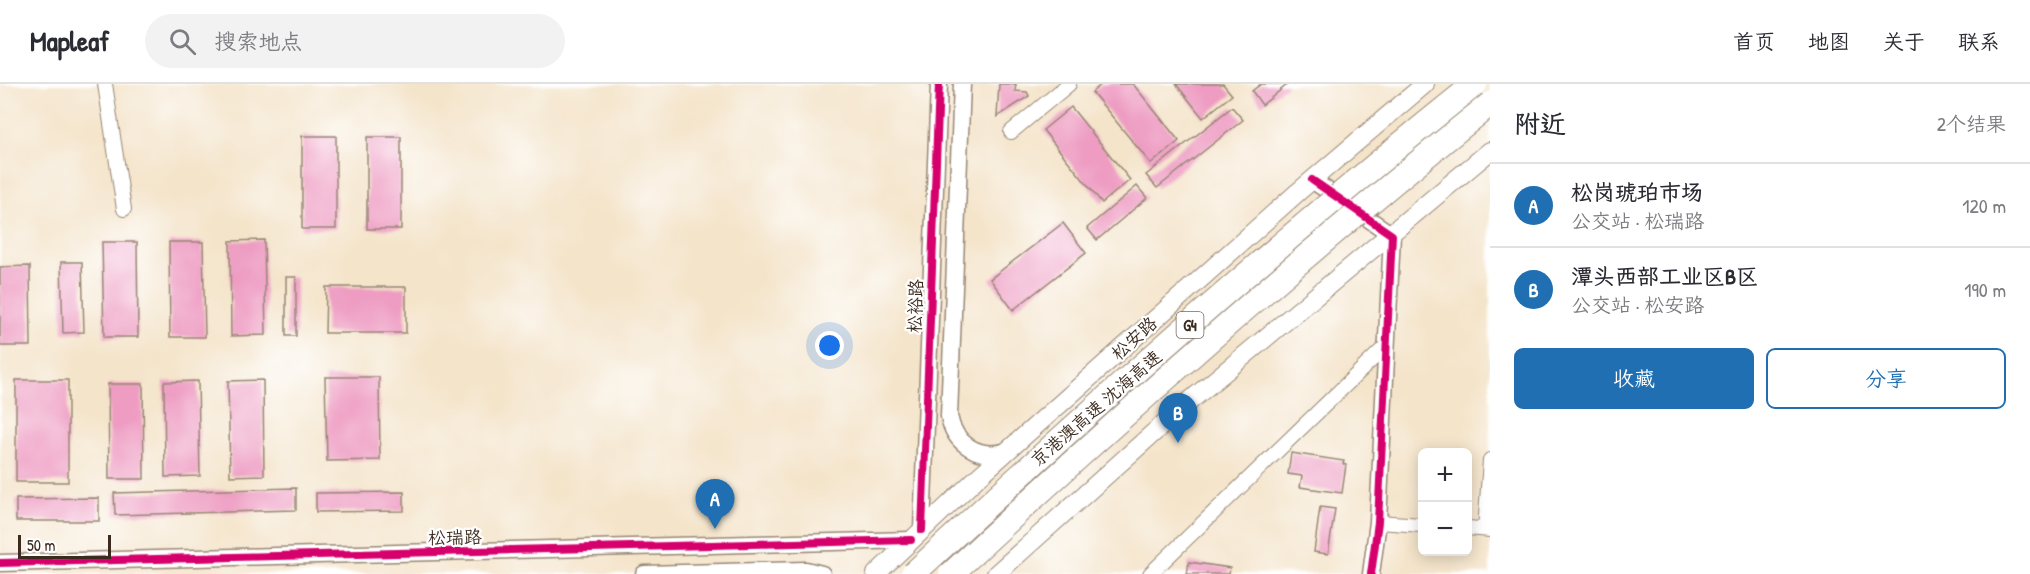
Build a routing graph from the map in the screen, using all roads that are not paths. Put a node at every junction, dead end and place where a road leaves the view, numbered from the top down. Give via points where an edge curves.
1 (105, 84) edge
2 (939, 84) edge
3 (962, 84) edge
4 (1069, 84) edge
5 (1424, 84) edge
6 (1475, 84) edge
7 (1490, 104) edge
8 (1011, 132) dead end
9 (1490, 151) edge
10 (1312, 180) junction
11 (124, 208) dead end
12 (1392, 235) junction
13 (1384, 348) junction
14 (1007, 451) junction
15 (1490, 460) edge
16 (1377, 522) junction
17 (1418, 525) edge
18 (1472, 528) edge
19 (1488, 530) edge
20 (917, 535) junction
21 (0, 563) edge
22 (644, 574) edge
23 (822, 574) edge
24 (876, 574) edge
25 (913, 574) edge
26 (951, 574) edge
27 (996, 574) edge
28 (1150, 574) edge
29 (1371, 574) edge

1 - 11 street
2 - 20 street, 松裕路
3 - 14 street, 松裕路 via 949,416 954,433 964,445 990,454
4 - 8 street
5 - 10 main road, 松安路
6 - 25 highway, 京港澳高速 沈海高速 / G4, bridge via 1368,169 1021,473
7 - 26 highway, 京港澳高速 沈海高速 / G4, bridge via 1366,204
9 - 12 main road
10 - 12 street
10 - 14 main road, 松安路
12 - 13 street
12 - 27 main road via 1179,410
13 - 16 street
13 - 28 street
14 - 20 main road, 松安路
15 - 19 street
16 - 17 street
16 - 29 street
18 - 19 street
20 - 21 street, 松瑞路
20 - 24 main road, 松安路
22 - 23 street via 806,570

